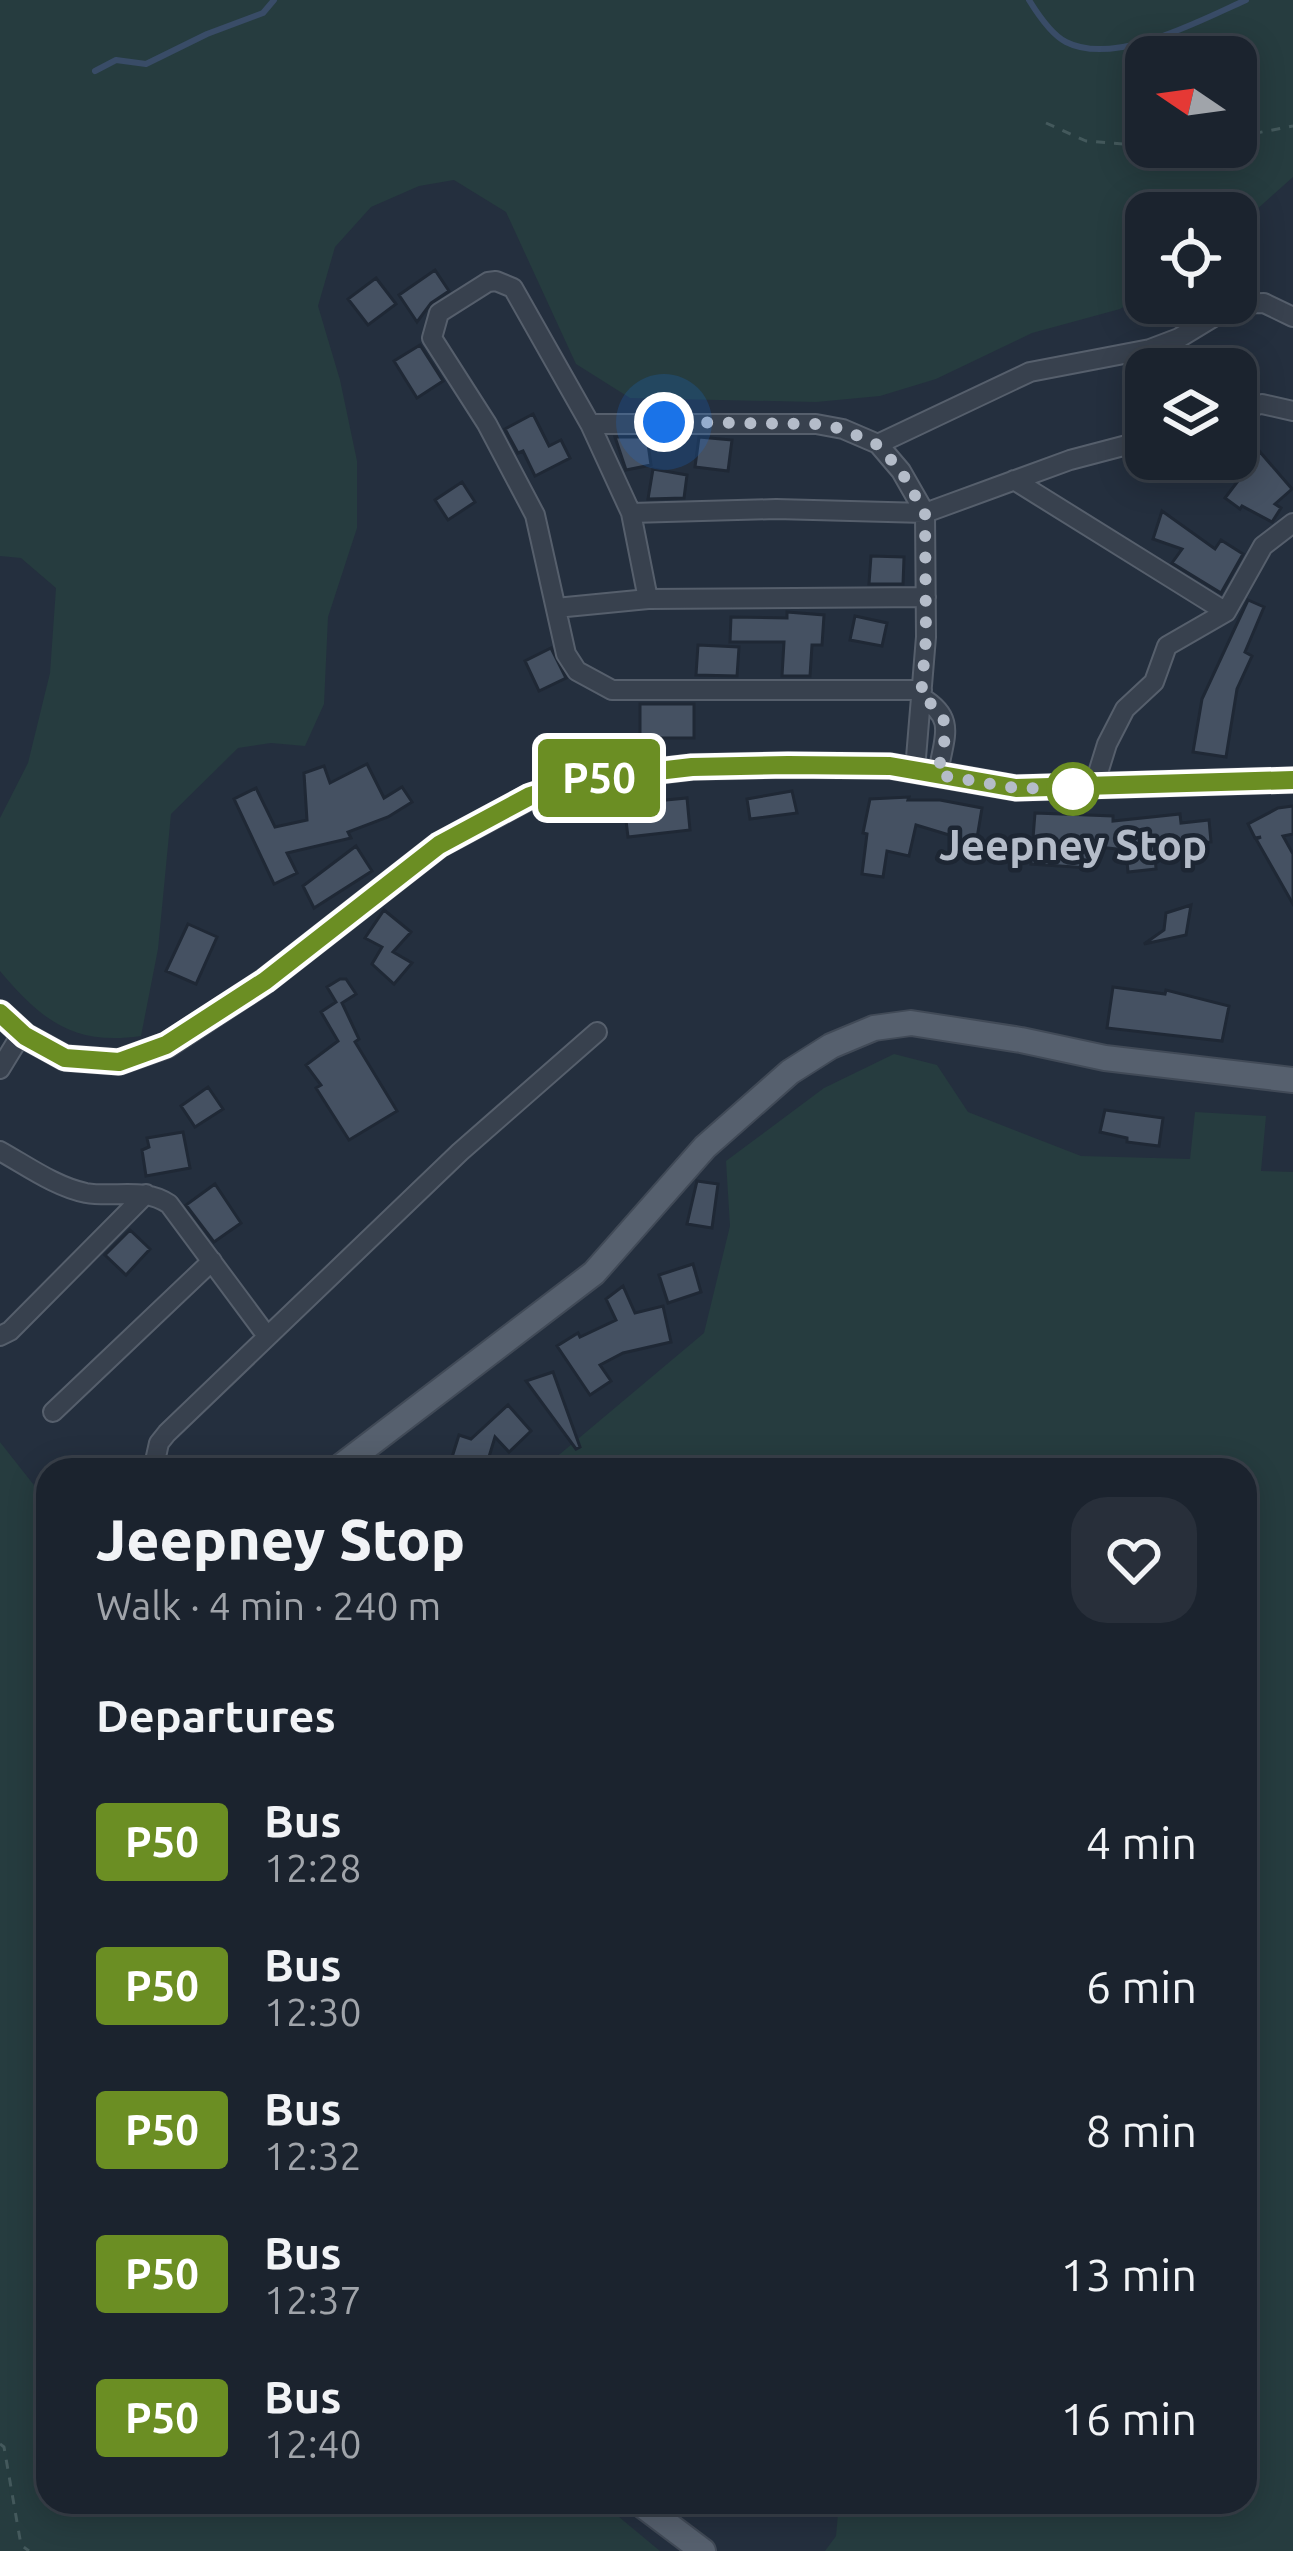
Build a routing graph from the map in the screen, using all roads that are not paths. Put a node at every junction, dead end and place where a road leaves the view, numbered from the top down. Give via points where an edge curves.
1 (1293, 317) edge
2 (1257, 405) edge
3 (1293, 411) edge
4 (590, 424) junction
5 (878, 445) junction
6 (1125, 446) edge
7 (1013, 480) junction
8 (632, 513) junction
9 (925, 513) junction
10 (1293, 523) edge
11 (926, 597) junction
12 (648, 599) junction
13 (556, 608) junction
14 (1226, 612) junction
15 (921, 694) junction
16 (927, 772) junction
17 (1293, 780) edge
18 (1093, 788) junction
19 (7, 1023) edge
20 (597, 1032) dead end
21 (0, 1069) edge
22 (1293, 1080) edge
23 (0, 1151) edge
24 (146, 1194) junction
25 (212, 1261) junction
26 (0, 1336) edge
27 (267, 1336) junction
28 (53, 1412) dead end
29 (156, 1458) edge
30 (352, 1458) edge
31 (654, 2514) edge
32 (704, 2551) edge

1 - 5 street via 1264,303 1235,304 1150,349 1030,372
2 - 3 street
4 - 5 street via 816,424
4 - 8 street
4 - 13 street via 513,288 488,282 439,313 432,338 535,515
5 - 9 street
6 - 7 street
7 - 9 street
7 - 14 street
8 - 9 street
8 - 12 street
9 - 11 street
10 - 14 street via 1263,546
11 - 12 street
11 - 15 street
12 - 13 street
13 - 15 street via 577,671 612,690
14 - 18 street via 1167,646 1154,682 1116,727
15 - 16 street
16 - 18 main road via 1016,788
16 - 19 main road via 732,766 580,780 530,796 439,845 265,981 166,1045 89,1063 65,1058
17 - 18 main road
19 - 21 street
20 - 27 street
22 - 30 main road via 911,1023 874,1028 790,1072 705,1147 594,1273
23 - 24 street via 73,1190
24 - 25 street via 169,1204
24 - 26 street
25 - 27 street
25 - 28 street
27 - 29 street via 167,1433
31 - 32 main road

